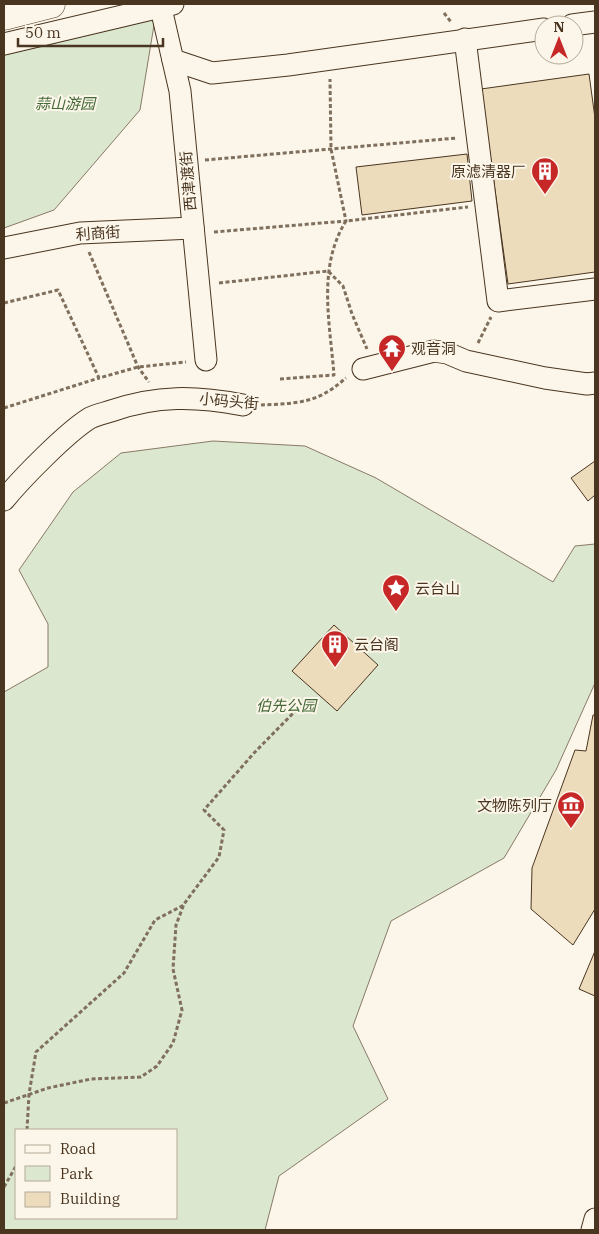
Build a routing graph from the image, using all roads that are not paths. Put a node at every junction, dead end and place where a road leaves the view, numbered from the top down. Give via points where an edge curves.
1 (51, 4) edge
2 (164, 5) edge
3 (4, 16) edge
4 (534, 30) edge
5 (465, 39) junction
6 (4, 44) edge
7 (173, 60) junction
8 (193, 228) junction
9 (4, 248) edge
10 (595, 290) edge
11 (206, 360) road end
12 (371, 368) road end
13 (595, 383) edge
14 (243, 405) road end
15 (4, 500) edge
16 (595, 1219) edge
17 (592, 1230) edge

1 - 3 main road
2 - 6 street
2 - 7 street, 西津渡街
4 - 5 street
5 - 7 street via 212,73
5 - 10 street via 498,300
7 - 8 street, 西津渡街 via 180,91
8 - 9 street, 利商街 via 80,233
8 - 11 street, 西津渡街
12 - 13 street via 434,351 546,378
14 - 15 street, 小码头街 via 210,398 160,398 90,418
16 - 17 street

